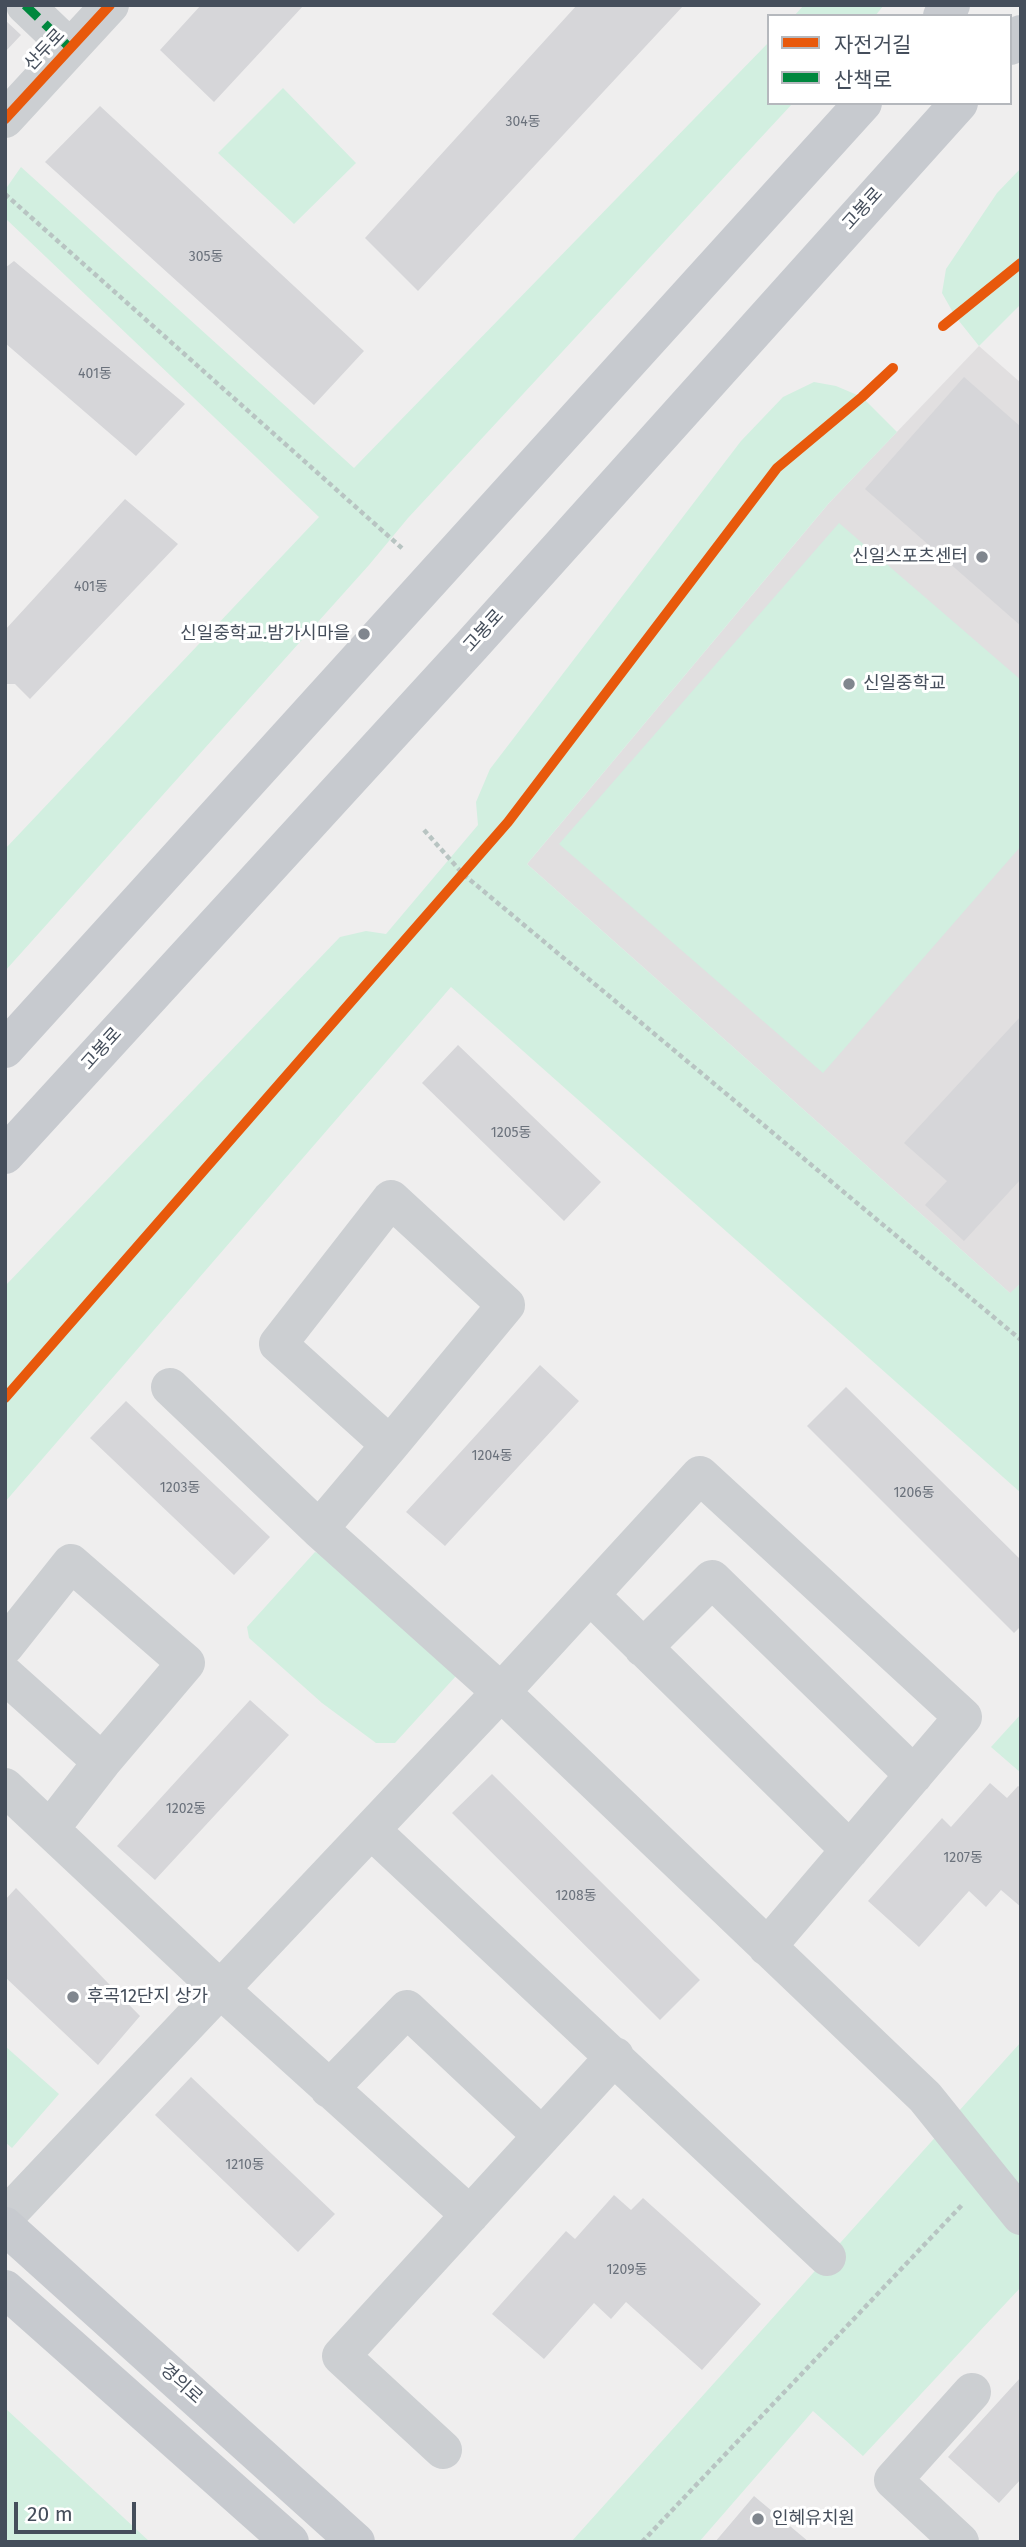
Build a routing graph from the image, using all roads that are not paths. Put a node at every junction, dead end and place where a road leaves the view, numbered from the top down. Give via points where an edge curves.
1 (25, 5) edge
2 (110, 5) edge
3 (71, 48) junction
4 (861, 105) edge
5 (957, 105) edge
6 (5, 119) edge
7 (5, 1049) edge
8 (5, 1154) edge
9 (170, 1387) dead end
10 (390, 1445) junction
11 (319, 1529) junction
12 (590, 1595) junction
13 (5, 1646) edge
14 (643, 1647) junction
15 (5, 1675) edge
16 (501, 1692) junction
17 (102, 1762) junction
18 (914, 1775) junction
19 (5, 1787) edge
20 (50, 1829) junction
21 (371, 1830) junction
22 (850, 1850) junction
23 (767, 1947) junction
24 (220, 1990) junction
25 (615, 2056) junction
26 (329, 2089) junction
27 (542, 2136) junction
28 (470, 2215) junction
29 (1021, 2216) edge
30 (5, 2217) edge
31 (5, 2226) edge
32 (827, 2258) dead end
33 (5, 2289) edge
34 (972, 2392) dead end
35 (443, 2450) dead end
36 (290, 2542) edge
37 (356, 2542) edge
38 (960, 2542) edge

1 - 3 street
2 - 3 street, 산두로
3 - 6 street, 산두로
4 - 7 main road
5 - 8 main road, 고봉로
9 - 11 street
10 - 10 street via 506,1305 391,1199 278,1344
10 - 11 street
11 - 16 street
12 - 14 street
12 - 16 street
12 - 18 street via 700,1475 963,1717
13 - 17 street via 71,1563 186,1663
14 - 18 street via 712,1579
14 - 22 street
15 - 17 street
16 - 21 street
16 - 23 street
17 - 20 street
18 - 22 street
19 - 20 street
20 - 24 street
21 - 24 street
21 - 25 street
22 - 23 street
23 - 29 street via 925,2097
24 - 26 street
24 - 30 street
25 - 27 street
25 - 32 street
26 - 27 street via 407,2009
26 - 28 street
27 - 28 street
28 - 35 street via 341,2356
31 - 37 main road, 경의로
33 - 36 main road
34 - 38 street via 893,2480

